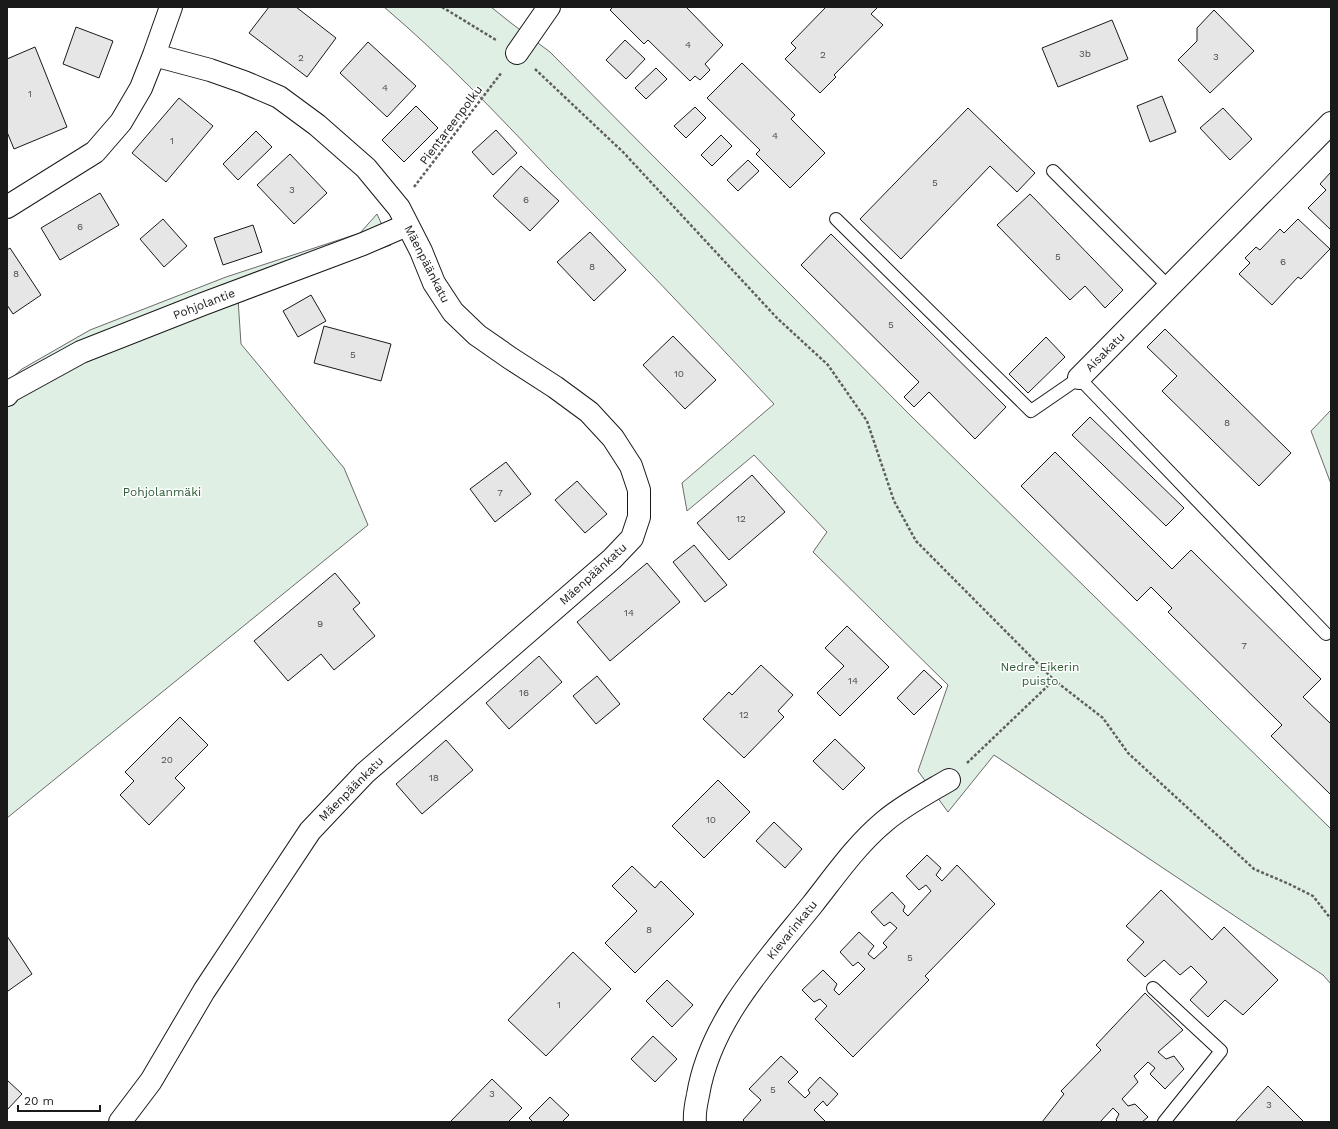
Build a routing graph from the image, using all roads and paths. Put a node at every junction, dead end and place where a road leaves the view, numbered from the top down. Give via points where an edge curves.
1 (171, 7) edge
2 (442, 7) edge
3 (549, 7) edge
4 (517, 52) junction
5 (154, 55) junction
6 (1331, 123) edge
7 (1053, 171) dead end
8 (7, 207) edge
9 (403, 216) junction
10 (836, 219) dead end
11 (1169, 287) junction
12 (1079, 378) junction
13 (7, 395) edge
14 (1326, 634) dead end
15 (1054, 680) junction
16 (949, 780) joint
17 (1331, 920) edge
18 (1153, 988) dead end
19 (120, 1122) edge
20 (695, 1122) edge
21 (1164, 1122) edge

1 - 5 street
2 - 4 path
3 - 4 street
4 - 9 path, Pientareenpolku
4 - 15 path via 623,152 777,318 828,365 867,421 894,501 916,541
5 - 8 street via 140,88 121,122 95,152
5 - 9 street, Mäenpäänkatu via 210,70 279,97 317,125 366,168
6 - 11 street, Aisakatu
7 - 11 lane
9 - 13 street, Pohjolantie via 363,244 81,352
9 - 19 street, Mäenpäänkatu via 434,283 453,312 477,335 589,412 613,438 631,466 639,490 637,524 632,538 612,559 365,773 310,831 204,991 151,1081
10 - 12 lane via 1031,411
11 - 12 street, Aisakatu
12 - 14 lane, Aisakatu
15 - 16 path
15 - 17 path via 1103,718 1128,753 1254,869 1313,896
16 - 20 street, Kievarinkatu via 886,820 863,841 756,975 728,1015 711,1046 700,1077
18 - 21 lane via 1221,1051

